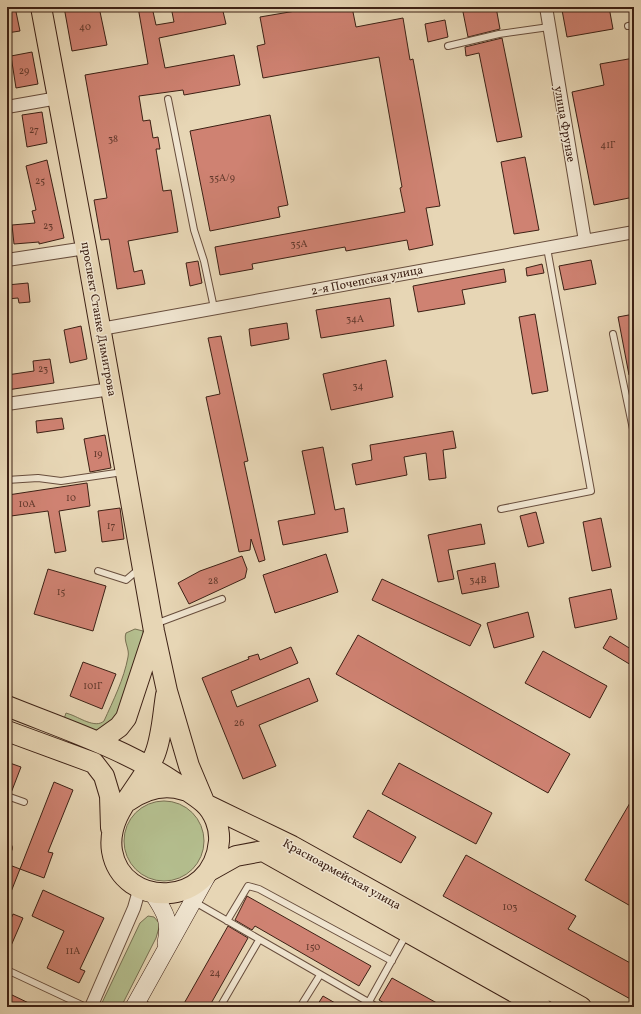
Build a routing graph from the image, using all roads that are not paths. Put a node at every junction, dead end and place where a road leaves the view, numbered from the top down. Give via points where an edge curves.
1 (41, 7) edge
2 (546, 7) edge
3 (549, 27) junction
4 (448, 46) dead end
5 (58, 98) junction
6 (168, 100) dead end
7 (7, 107) edge
8 (634, 232) edge
9 (585, 241) junction
10 (86, 248) junction
11 (547, 248) junction
12 (7, 260) edge
13 (214, 308) junction
14 (101, 329) junction
15 (613, 334) dead end
16 (111, 389) junction
17 (7, 404) edge
18 (634, 434) edge
19 (126, 472) junction
20 (7, 480) edge
21 (501, 509) dead end
22 (143, 566) junction
23 (98, 571) dead end
24 (222, 599) dead end
25 (154, 628) junction
26 (7, 630) edge
27 (7, 635) edge
28 (167, 691) junction
29 (7, 706) edge
30 (7, 731) edge
31 (98, 742) junction
32 (150, 766) junction
33 (7, 796) edge
34 (198, 798) junction
35 (24, 802) dead end
36 (126, 803) junction
37 (112, 834) junction
38 (210, 870) junction
39 (146, 889) junction
40 (192, 901) junction
41 (227, 921) junction
42 (408, 932) junction
43 (259, 940) junction
44 (165, 950) junction
45 (392, 961) junction
46 (7, 970) edge
47 (320, 975) junction
48 (141, 1005) edge
49 (368, 1005) edge
50 (86, 1007) edge
51 (91, 1007) edge
52 (220, 1007) edge
53 (300, 1007) edge
54 (377, 1007) edge
55 (541, 1007) edge
56 (582, 1007) edge

1 - 5 main road, проспект Станке Димитрова
2 - 3 street, улица Фрунзе
3 - 4 lane via 499,34
3 - 9 street, улица Фрунзе
5 - 7 street
5 - 10 main road, проспект Станке Димитрова
6 - 13 lane via 194,230
8 - 9 street, 2-я Почепская улица
9 - 11 street, 2-я Почепская улица
10 - 12 street
10 - 14 main road, проспект Станке Димитрова
11 - 13 street, 2-я Почепская улица
11 - 21 lane via 591,491
13 - 14 street, 2-я Почепская улица
14 - 16 main road, проспект Станке Димитрова
15 - 18 lane
16 - 17 street
16 - 19 main road, проспект Станке Димитрова
19 - 20 lane via 61,481 38,478
19 - 22 main road, проспект Станке Димитрова
22 - 23 lane via 126,580
22 - 25 main road, проспект Станке Димитрова
24 - 25 lane
25 - 28 main road, проспект Станке Димитрова
25 - 31 main road, проспект Станке Димитрова via 128,714 119,727
26 - 27 lane
28 - 32 main road via 156,752
28 - 34 main road
29 - 31 main road
30 - 37 main road via 94,762 104,776 110,796
31 - 32 main road
32 - 34 main road
32 - 36 main road
33 - 35 lane
34 - 36 main road via 175,787 157,787 140,792
34 - 38 main road via 215,818 219,835 218,853
34 - 56 main road, Красноармейская улица via 292,846
36 - 37 main road via 116,817
37 - 39 main road via 112,852 119,869 131,882
38 - 39 main road via 198,883 182,891 165,894
38 - 40 main road
38 - 42 main road, Красноармейская улица via 236,856 263,851
39 - 44 main road via 166,913 169,928
39 - 51 street via 134,908
40 - 41 lane
40 - 44 main road
41 - 43 lane
41 - 45 lane via 248,886 259,889
42 - 45 lane
42 - 55 main road, Красноармейская улица
43 - 47 lane
43 - 52 lane
44 - 48 main road
45 - 49 lane
46 - 50 lane
47 - 49 lane
47 - 53 lane
49 - 54 lane

